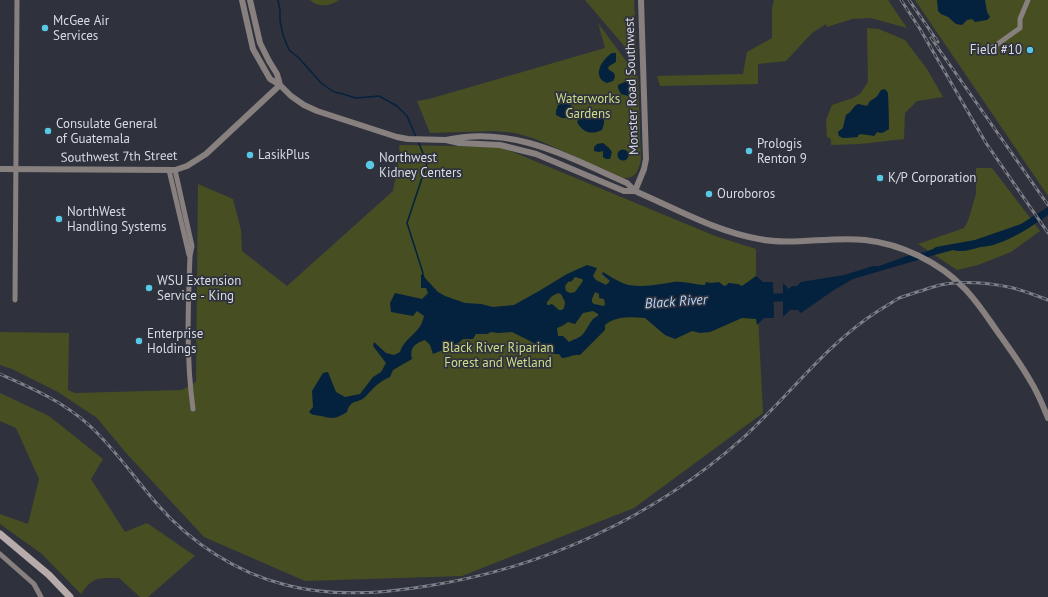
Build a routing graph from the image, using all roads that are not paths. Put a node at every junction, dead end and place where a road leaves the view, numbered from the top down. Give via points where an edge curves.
1 (17, 0) edge
2 (242, 0) edge
3 (641, 0) edge
4 (1028, 0) edge
5 (250, 2) edge
6 (985, 53) dead end
7 (280, 85) junction
8 (446, 140) junction
9 (0, 169) edge
10 (16, 169) junction
11 (172, 170) junction
12 (635, 191) junction
13 (15, 300) dead end
14 (193, 408) dead end
15 (1048, 418) edge
16 (0, 534) edge
17 (0, 554) edge
18 (41, 597) edge
19 (70, 597) edge

1 - 10 street
2 - 7 street via 253,49 270,79
3 - 12 street, Monster Road Southwest via 646,159
4 - 6 street via 1020,19 1020,28
5 - 7 street via 260,43 277,74
7 - 8 street via 291,96 317,111 396,137
7 - 11 street, Southwest 7th Street via 206,154 187,166
8 - 12 street via 523,150 624,191
8 - 12 street via 460,137 513,138 544,147 627,183
9 - 10 street, Southwest 7th Street
10 - 11 street, Southwest 7th Street
10 - 13 street
11 - 14 street via 190,256 188,334
12 - 15 street via 717,227 747,237 776,241 865,240 920,257 958,283 980,307 1032,383
16 - 19 main road via 49,575
17 - 18 street via 34,584

